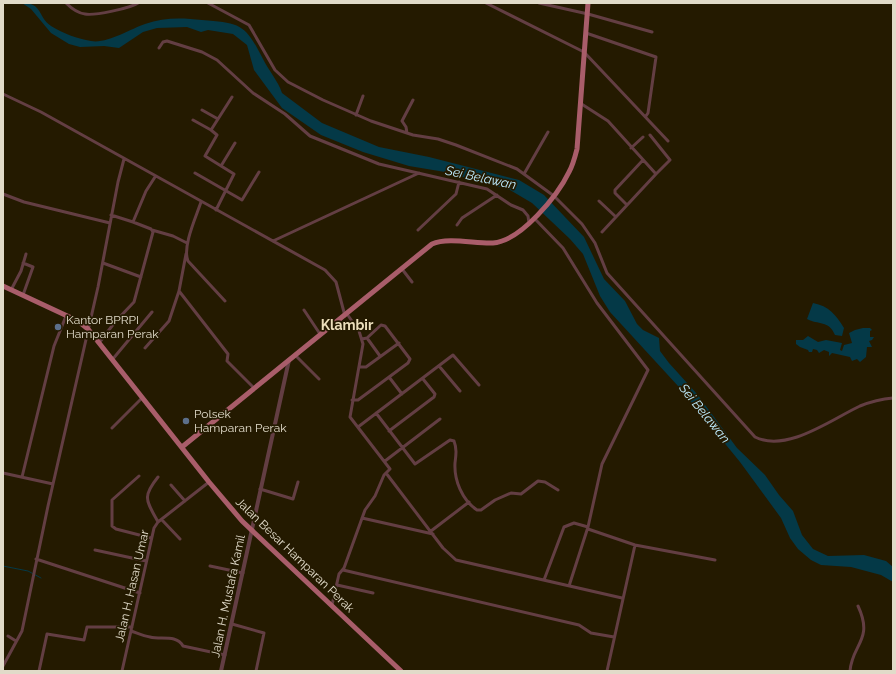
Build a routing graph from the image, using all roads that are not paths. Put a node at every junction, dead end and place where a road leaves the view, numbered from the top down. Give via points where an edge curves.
1 (66, 3) edge
2 (138, 3) edge
3 (208, 3) edge
4 (486, 3) edge
5 (539, 3) edge
6 (588, 3) edge
7 (588, 14) junction
8 (586, 32) junction
9 (652, 32) dead end
10 (159, 48) dead end
11 (584, 52) junction
12 (3, 94) edge
13 (364, 96) dead end
14 (232, 97) dead end
15 (413, 100) dead end
16 (580, 103) junction
17 (202, 110) dead end
18 (356, 115) junction
19 (646, 116) junction
20 (218, 119) junction
21 (193, 120) dead end
22 (211, 130) junction
23 (548, 132) dead end
24 (407, 133) junction
25 (650, 135) dead end
26 (643, 136) dead end
27 (668, 141) dead end
28 (235, 143) dead end
29 (631, 148) junction
30 (124, 159) junction
31 (643, 160) junction
32 (221, 166) junction
33 (259, 172) dead end
34 (195, 173) dead end
35 (419, 173) junction
36 (524, 174) junction
37 (656, 174) junction
38 (155, 177) junction
39 (459, 182) junction
40 (226, 191) junction
41 (3, 194) edge
42 (497, 195) junction
43 (553, 197) junction
44 (599, 201) dead end
45 (200, 202) junction
46 (627, 205) junction
47 (216, 210) junction
48 (111, 215) junction
49 (535, 217) junction
50 (616, 217) junction
51 (133, 222) junction
52 (110, 223) junction
53 (529, 223) junction
54 (457, 225) dead end
55 (152, 230) junction
56 (418, 230) dead end
57 (602, 232) dead end
58 (273, 241) junction
59 (187, 243) junction
60 (26, 254) dead end
61 (186, 254) junction
62 (23, 263) junction
63 (103, 263) junction
64 (402, 269) junction
65 (141, 277) junction
66 (412, 282) dead end
67 (3, 286) edge
68 (11, 290) junction
69 (179, 291) junction
70 (23, 296) junction
71 (225, 302) dead end
72 (304, 310) dead end
73 (152, 312) dead end
74 (346, 315) junction
75 (66, 316) junction
76 (88, 329) junction
77 (320, 334) junction
78 (367, 338) junction
79 (362, 339) junction
80 (99, 343) junction
81 (399, 343) junction
82 (145, 348) dead end
83 (295, 355) junction
84 (380, 356) junction
85 (112, 360) junction
86 (289, 360) junction
87 (440, 366) junction
88 (360, 367) junction
89 (389, 377) junction
90 (319, 379) dead end
91 (423, 379) junction
92 (479, 385) dead end
93 (254, 388) junction
94 (460, 391) dead end
95 (402, 394) junction
96 (142, 398) junction
97 (893, 398) edge
98 (352, 400) junction
99 (376, 413) junction
100 (440, 419) dead end
101 (358, 427) junction
102 (112, 428) dead end
103 (389, 431) junction
104 (182, 447) junction
105 (402, 449) junction
106 (385, 461) junction
107 (3, 473) edge
108 (386, 473) junction
109 (139, 476) dead end
110 (158, 476) dead end
111 (22, 477) junction
112 (208, 482) junction
113 (298, 482) dead end
114 (53, 484) junction
115 (171, 485) dead end
116 (260, 489) junction
117 (558, 490) dead end
118 (185, 501) junction
119 (469, 502) junction
120 (362, 518) junction
121 (162, 520) junction
122 (158, 522) junction
123 (588, 528) junction
124 (252, 530) junction
125 (432, 532) junction
126 (151, 538) junction
127 (180, 539) dead end
128 (635, 544) junction
129 (95, 550) dead end
130 (36, 560) junction
131 (715, 560) dead end
132 (146, 561) junction
133 (210, 566) dead end
134 (343, 570) junction
135 (243, 573) junction
136 (544, 580) junction
137 (337, 585) junction
138 (570, 586) junction
139 (140, 592) junction
140 (373, 593) dead end
141 (622, 598) junction
142 (332, 605) junction
143 (858, 606) dead end
144 (232, 624) junction
145 (131, 629) junction
146 (8, 636) dead end
147 (614, 637) junction
148 (16, 641) junction
149 (225, 655) junction
150 (3, 666) edge
151 (39, 671) edge
152 (122, 671) edge
153 (221, 671) edge
154 (256, 671) edge
155 (401, 671) edge
156 (607, 671) edge
157 (850, 671) edge

1 - 2 street via 77,12 92,15
3 - 18 street via 249,25 275,70 284,80
4 - 11 street
5 - 7 street
6 - 7 main road
7 - 8 main road
7 - 9 street
8 - 11 main road
8 - 19 street via 656,57
10 - 35 street via 166,41 210,56 226,66 253,93 285,114 307,134 379,164
11 - 16 main road
11 - 19 street
12 - 30 street via 41,112
13 - 18 street
14 - 20 street
15 - 24 street via 402,121
16 - 29 street via 608,121
16 - 43 main road via 576,154 570,172
17 - 20 street
18 - 24 street
19 - 27 street
20 - 22 street
21 - 22 street
22 - 32 street via 218,135 205,157
23 - 36 street
24 - 36 street via 456,145 506,164
25 - 37 street via 670,160
26 - 29 street
28 - 32 street
29 - 31 street
30 - 38 street
30 - 48 street
31 - 37 street
31 - 46 street via 614,190
32 - 40 street via 234,174
33 - 40 street via 243,200
34 - 40 street
35 - 39 street
35 - 58 street
36 - 43 street
37 - 46 street
38 - 45 street
38 - 51 street
39 - 42 street via 481,187
39 - 56 street via 456,194
40 - 47 street
41 - 52 street via 24,202
42 - 53 street via 523,210 528,216
42 - 54 street via 462,218
43 - 49 main road
43 - 97 street via 582,224 595,243 608,273 755,437 772,442 802,435 864,405
44 - 50 street
45 - 47 street
45 - 59 street
46 - 50 street
47 - 58 street
48 - 51 street
48 - 52 street
49 - 53 main road
49 - 123 street via 563,248 597,303 648,370 602,464
50 - 57 street
51 - 55 street
52 - 63 street
53 - 64 main road via 514,235 496,243 436,243
55 - 59 street
55 - 65 street
58 - 74 street via 332,276
59 - 61 street
60 - 62 street
61 - 69 street
61 - 71 street via 188,261
62 - 68 street
62 - 70 street via 32,267
63 - 65 street
63 - 76 street
64 - 66 street
64 - 74 main road
65 - 80 street via 134,302
67 - 68 main road
68 - 70 main road
69 - 82 street via 169,321
69 - 93 street via 228,354 227,361
70 - 75 main road
72 - 77 street
73 - 85 street
74 - 77 main road
74 - 79 street via 359,330
75 - 76 main road
75 - 111 street via 54,346
76 - 80 main road, Jalan Besar Hamparan Perak
76 - 114 street
77 - 83 main road
78 - 79 street
78 - 81 street via 383,325
78 - 84 street
79 - 88 street
80 - 85 main road, Jalan Besar Hamparan Perak
81 - 84 street
81 - 89 street via 410,359
83 - 86 main road
83 - 90 street
84 - 88 street via 366,367
85 - 96 main road, Jalan Besar Hamparan Perak
86 - 93 main road
86 - 116 street, Jalan H. Mustafa Kamil
87 - 91 street
87 - 92 street via 454,355
87 - 94 street
88 - 98 street
89 - 95 street
89 - 98 street via 358,400
91 - 95 street
91 - 103 street via 435,394 434,397
93 - 104 main road
95 - 99 street
96 - 102 street
96 - 104 main road, Jalan Besar Hamparan Perak
98 - 101 street via 350,417
99 - 101 street
99 - 103 street
100 - 105 street
101 - 106 street
103 - 105 street
104 - 112 main road, Jalan Besar Hamparan Perak
105 - 106 street
105 - 119 street via 415,464 452,440 456,448 457,482
106 - 108 street via 390,469
107 - 111 street
108 - 120 street
108 - 125 street
109 - 126 street via 112,500 112,526
110 - 122 street via 148,490 147,496
111 - 114 street
112 - 118 street, Jalan H. Hasan Umar
112 - 124 main road, Jalan Besar Hamparan Perak
113 - 116 street via 293,499
114 - 130 street
115 - 118 street
116 - 124 street, Jalan H. Mustafa Kamil
117 - 119 street via 538,481 521,494 511,493 500,497 481,510 477,510
118 - 121 street, Jalan H. Hasan Umar
119 - 125 street
120 - 125 street
120 - 134 street
121 - 122 street, Jalan H. Hasan Umar
121 - 127 street
122 - 126 street, Jalan H. Hasan Umar
123 - 128 street
123 - 136 street via 574,523 564,527
123 - 138 street
124 - 135 street, Jalan H. Mustafa Kamil
124 - 142 main road, Jalan Besar Hamparan Perak
125 - 136 street via 443,548 456,560
126 - 132 street, Jalan H. Hasan Umar
128 - 131 street
128 - 141 street
129 - 132 street
130 - 139 street
130 - 148 street via 22,632
132 - 139 street, Jalan H. Hasan Umar
133 - 135 street
134 - 137 street
134 - 147 street via 579,625 591,633
135 - 144 street, Jalan H. Mustafa Kamil
136 - 138 street
137 - 140 street
137 - 142 street
138 - 141 street
139 - 145 street, Jalan H. Hasan Umar
141 - 147 street
142 - 155 main road, Jalan Besar Hamparan Perak
143 - 157 street via 864,635
144 - 149 street, Jalan H. Mustafa Kamil
144 - 154 street via 264,632
145 - 149 street via 153,638 172,639 179,641 183,646
145 - 151 street via 88,626 84,640 47,634
145 - 152 street, Jalan H. Hasan Umar
146 - 148 street
147 - 156 street
148 - 150 street
149 - 153 street, Jalan H. Mustafa Kamil

